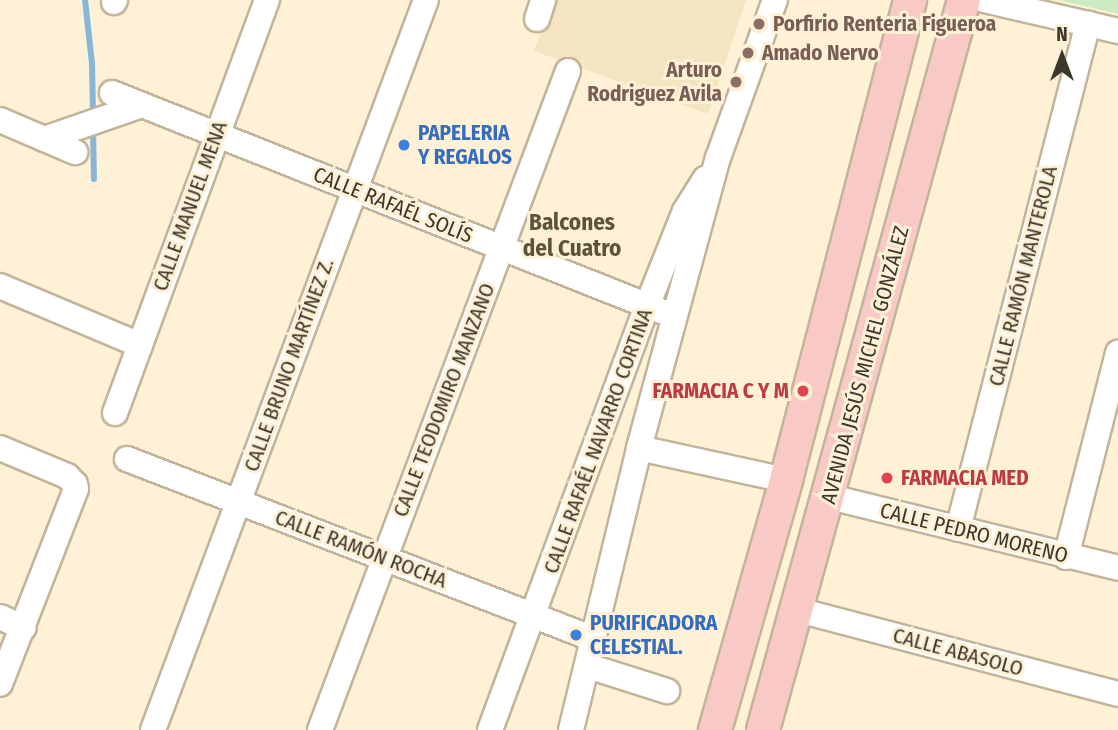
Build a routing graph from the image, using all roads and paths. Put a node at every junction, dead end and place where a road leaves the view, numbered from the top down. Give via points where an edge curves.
1 (267, 0) edge
2 (426, 0) edge
3 (775, 0) edge
4 (910, 0) edge
5 (964, 0) edge
6 (985, 0) edge
7 (1088, 23) junction
8 (1118, 31) edge
9 (568, 71) dead end
10 (0, 120) edge
11 (215, 134) junction
12 (49, 137) junction
13 (75, 152) dead end
14 (718, 158) junction
15 (355, 190) junction
16 (502, 248) junction
17 (0, 286) edge
18 (647, 306) junction
19 (674, 317) junction
20 (140, 345) junction
21 (1118, 353) edge
22 (116, 413) dead end
23 (0, 448) edge
24 (639, 448) junction
25 (127, 459) dead end
26 (786, 480) junction
27 (830, 497) junction
28 (238, 502) junction
29 (958, 529) junction
30 (1066, 557) junction
31 (385, 559) junction
32 (1118, 568) edge
33 (798, 610) junction
34 (533, 616) junction
35 (0, 617) edge
36 (24, 628) junction
37 (594, 639) junction
38 (588, 666) junction
39 (0, 684) edge
40 (667, 691) dead end
41 (1118, 694) edge
42 (153, 730) edge
43 (320, 730) edge
44 (489, 730) edge
45 (571, 730) edge
46 (715, 730) edge
47 (744, 730) edge
48 (763, 730) edge

1 - 11 street, CALLE MANUEL MENA
2 - 15 street, CALLE BRUNO MARTÍNEZ Z.
3 - 14 street, CALLE RAFAÉL NAVARRO CORTINA
4 - 26 main road
5 - 27 main road, AVENIDA JESÚS MICHEL GONZÁLEZ
6 - 7 street
7 - 8 street
7 - 29 street, CALLE RAMÓN MANTEROLA
9 - 16 street, CALLE TEODOMIRO MANZANO
10 - 12 street
11 - 12 street, CALLE RAFAÉL SOLÍS via 129,102
11 - 15 street, CALLE RAFAÉL SOLÍS
11 - 20 street, CALLE MANUEL MENA
12 - 13 street
14 - 18 street, CALLE RAFAÉL NAVARRO CORTINA via 685,211
14 - 19 street, CALLE RAFAÉL NAVARRO CORTINA
15 - 16 street, CALLE RAFAÉL SOLÍS
15 - 28 street, CALLE BRUNO MARTÍNEZ Z.
16 - 18 street, CALLE RAFAÉL SOLÍS
16 - 31 street, CALLE TEODOMIRO MANZANO
17 - 20 street
18 - 19 street, CALLE RAFAÉL SOLÍS
18 - 34 street, CALLE RAFAÉL NAVARRO CORTINA
19 - 24 street, CALLE RAFAÉL NAVARRO CORTINA
20 - 22 street, CALLE MANUEL MENA
21 - 30 street
23 - 36 street via 67,476 75,484 76,496
24 - 26 street
24 - 37 street, CALLE RAFAÉL NAVARRO CORTINA
25 - 28 street, CALLE RAMÓN ROCHA
26 - 46 main road
26 - 47 main road via 783,544 742,706
27 - 29 street, CALLE PEDRO MORENO
27 - 33 main road, AVENIDA JESÚS MICHEL GONZÁLEZ
28 - 31 street, CALLE RAMÓN ROCHA
28 - 42 street, CALLE BRUNO MARTÍNEZ Z.
29 - 30 street, CALLE PEDRO MORENO
30 - 32 street, CALLE PEDRO MORENO
31 - 34 street, CALLE RAMÓN ROCHA
31 - 43 street, CALLE TEODOMIRO MANZANO
33 - 41 street, CALLE ABASOLO
33 - 48 main road, AVENIDA JESÚS MICHEL GONZÁLEZ
34 - 37 street, CALLE RAMÓN ROCHA
34 - 44 street, CALLE RAFAÉL NAVARRO CORTINA
35 - 36 street
36 - 39 street
37 - 38 street, CALLE RAFAÉL NAVARRO CORTINA
38 - 40 street
38 - 45 street, CALLE RAFAÉL NAVARRO CORTINA

